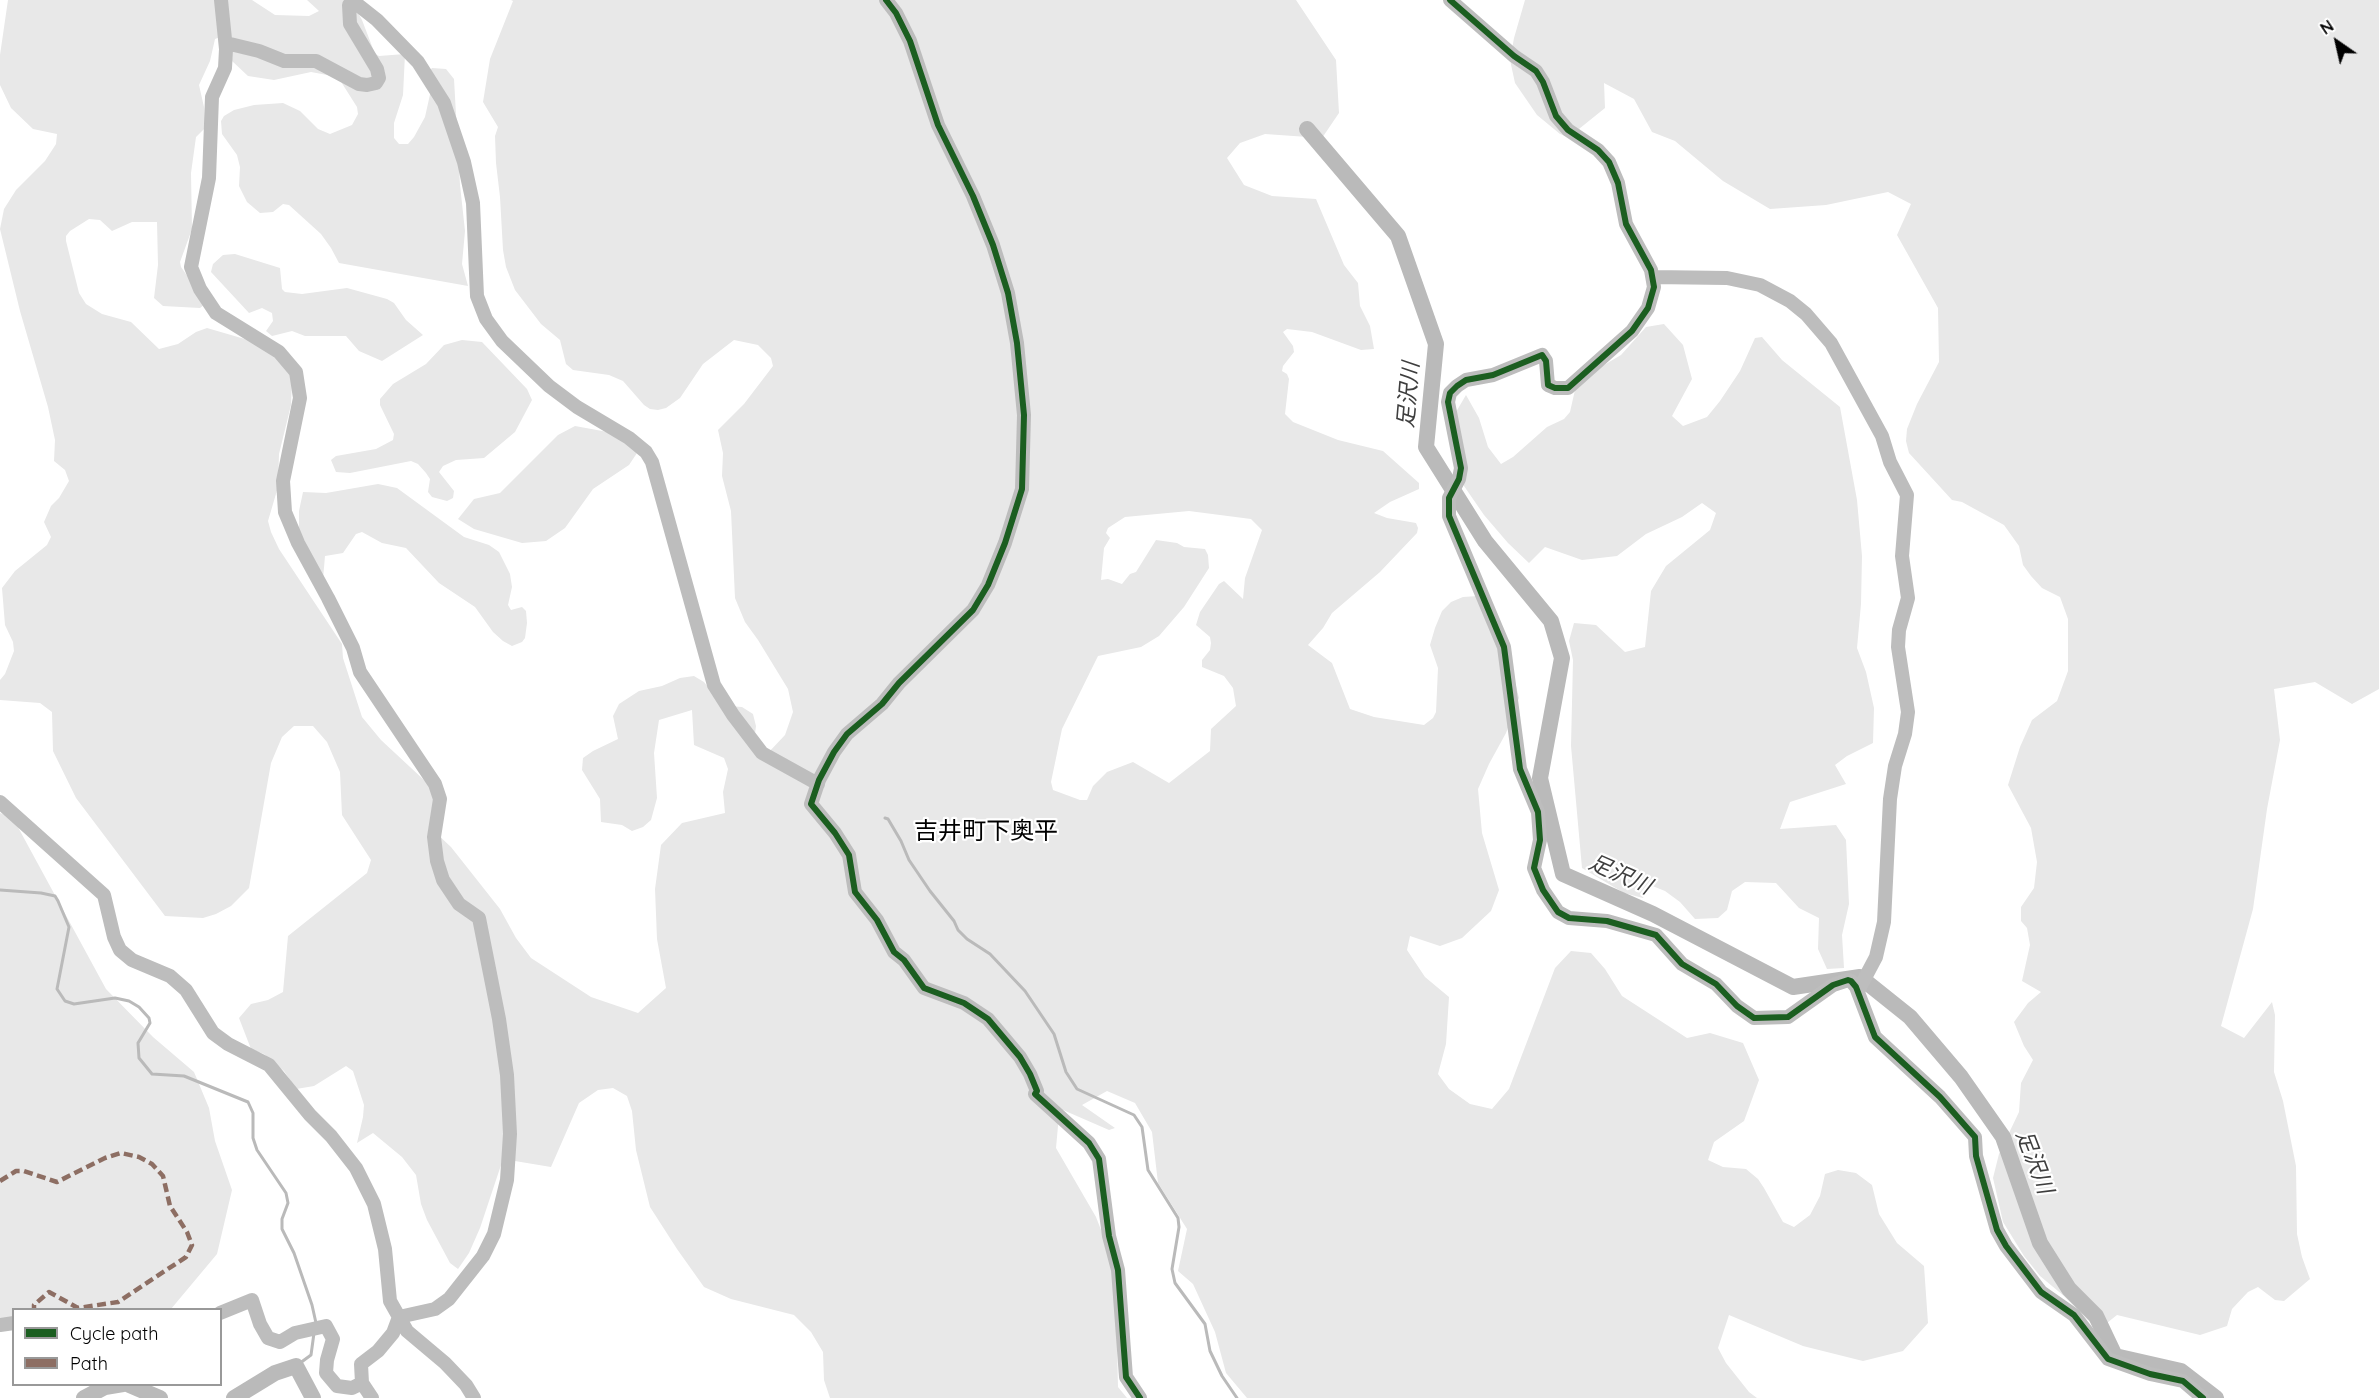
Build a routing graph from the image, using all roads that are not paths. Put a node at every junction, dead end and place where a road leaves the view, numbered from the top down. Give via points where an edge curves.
1 (221, 0) edge
2 (886, 0) edge
3 (1450, 0) edge
4 (226, 43) junction
5 (1653, 277) junction
6 (818, 784) junction
7 (0, 802) edge
8 (1858, 991) junction
9 (222, 1312) edge
10 (399, 1317) junction
11 (362, 1383) junction
12 (372, 1398) edge
13 (474, 1398) edge
14 (1140, 1398) edge
15 (2203, 1398) edge

1 - 4 street
2 - 6 street via 910,41 938,125 973,196 1008,293 1024,415 1022,489 988,585 973,610 882,704 847,734
3 - 5 street via 1536,71 1556,116 1609,162 1618,183 1626,224
4 - 6 street via 284,61 316,61 359,84 376,83 377,69 350,24 349,5 353,2 377,20 418,62 444,103 464,162 473,203 477,296 486,320 549,386 646,452 658,481 714,686 762,753
4 - 10 street via 225,68 213,98 210,178 191,267 216,313 279,352 296,372 300,398 283,481 285,512 353,648 360,672 435,784 440,799 434,837 437,861 442,880 459,904 479,918 507,1075 507,1180 494,1234 483,1256 449,1299 435,1309
5 - 8 street via 1727,278 1760,285 1806,314 1832,343 1882,436 1907,495 1902,556 1908,598 1898,647 1908,712 1890,799 1884,922 1876,957
5 - 8 street via 1648,308 1632,332 1568,388 1548,385 1542,355 1493,375 1466,380 1450,393 1448,402 1461,468 1449,498 1449,516 1504,647 1520,769 1538,812 1540,840 1534,868 1558,912 1569,918 1607,921 1656,935 1682,964 1716,984 1754,1018 1788,1017 1833,985 1848,980
6 - 14 street via 811,804 849,855 855,892 877,920 894,952 924,988 964,1003 988,1019 1020,1057 1035,1094 1089,1143 1100,1159 1109,1236 1118,1270 1125,1377
7 - 10 street via 104,895 120,950 132,960 170,976 186,990 213,1033 269,1065 356,1168 374,1204 385,1249 390,1301
8 - 15 street via 1875,1037 1940,1097 1976,1137 1976,1156 1997,1230 2041,1292 2074,1315 2108,1359 2183,1382
9 - 11 street via 252,1300 268,1338 280,1342 295,1333 326,1326 333,1339 326,1373 337,1386 351,1388
10 - 11 street via 393,1333 378,1352 361,1364
10 - 13 street via 407,1331 445,1363
11 - 12 street

